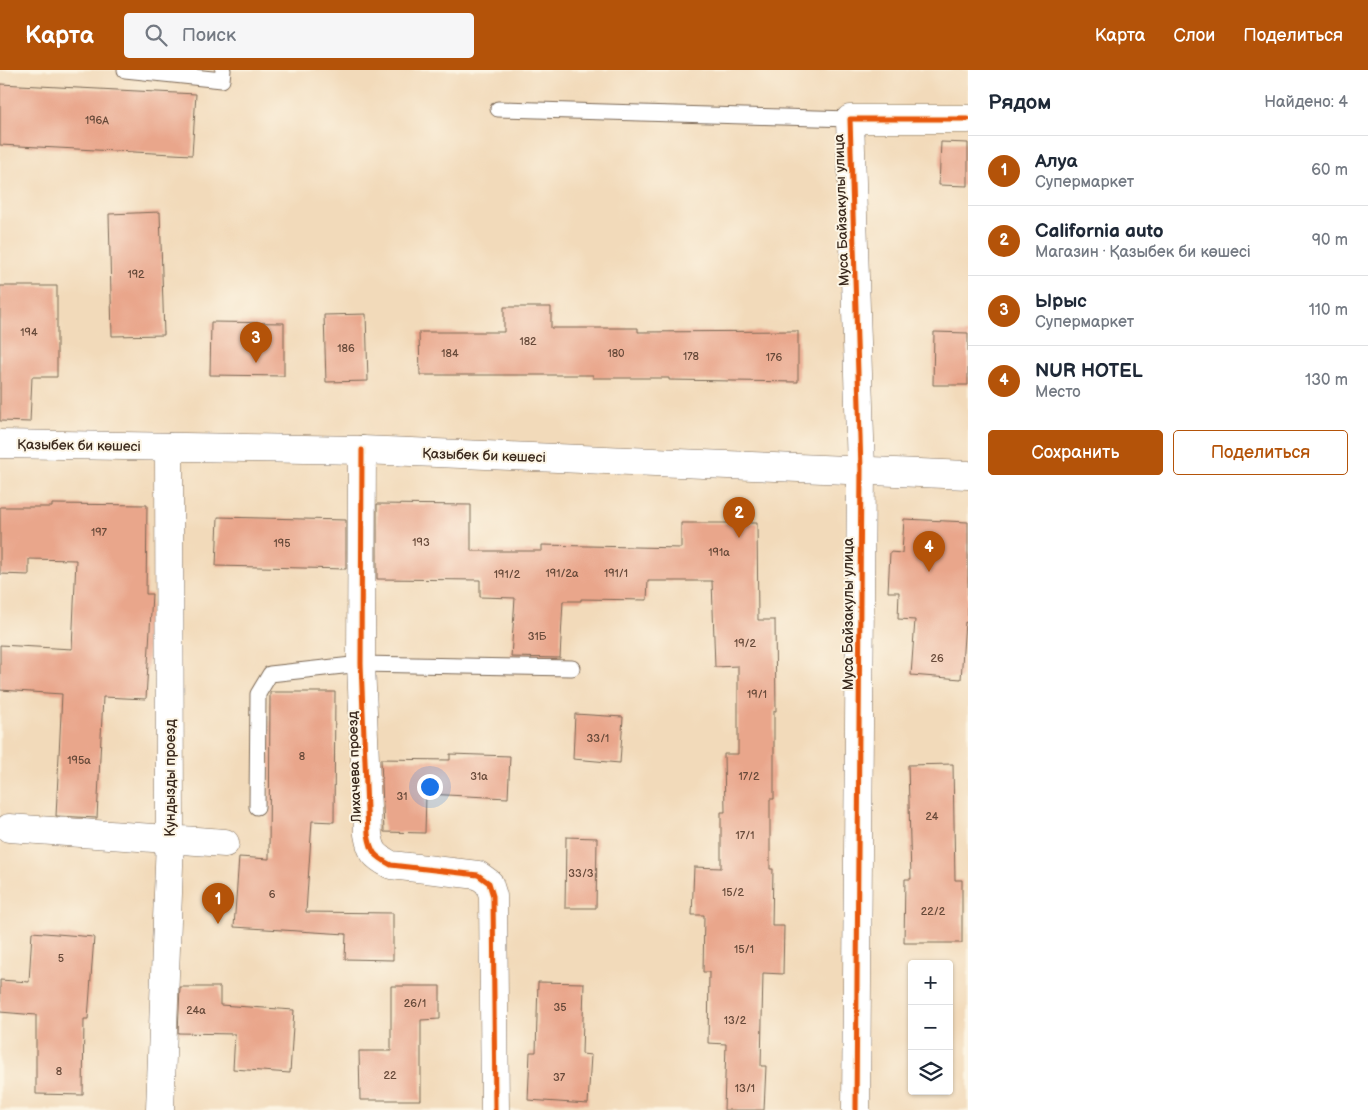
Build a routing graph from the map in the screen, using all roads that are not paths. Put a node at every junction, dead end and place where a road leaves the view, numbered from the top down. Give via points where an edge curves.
1 (124, 70) edge
2 (223, 70) edge
3 (498, 108) dead end
4 (850, 119) junction
5 (968, 119) edge
6 (0, 444) edge
7 (169, 447) junction
8 (362, 450) junction
9 (861, 470) junction
10 (968, 475) edge
11 (361, 664) junction
12 (572, 668) dead end
13 (256, 807) dead end
14 (10, 828) dead end
15 (170, 839) junction
16 (225, 843) dead end
17 (160, 1110) edge
18 (495, 1110) edge
19 (856, 1110) edge

1 - 2 lane via 222,80
3 - 4 lane
4 - 5 street
4 - 9 street, Муса Байзакулы улица
6 - 7 street, Қазыбек би көшесі
7 - 8 street, Қазыбек би көшесі
7 - 15 street, Кундызды проезд
8 - 9 street, Қазыбек би көшесі
8 - 11 street, Лихачева проезд
9 - 10 street, Қазыбек би көшесі
9 - 19 street, Муса Байзакулы улица
11 - 12 lane
11 - 13 lane via 270,674 258,694
11 - 18 street, Лихачева проезд via 368,834 372,852 391,865 478,875 488,883 493,896
14 - 15 street
15 - 16 street
15 - 17 street, Кундызды проезд

